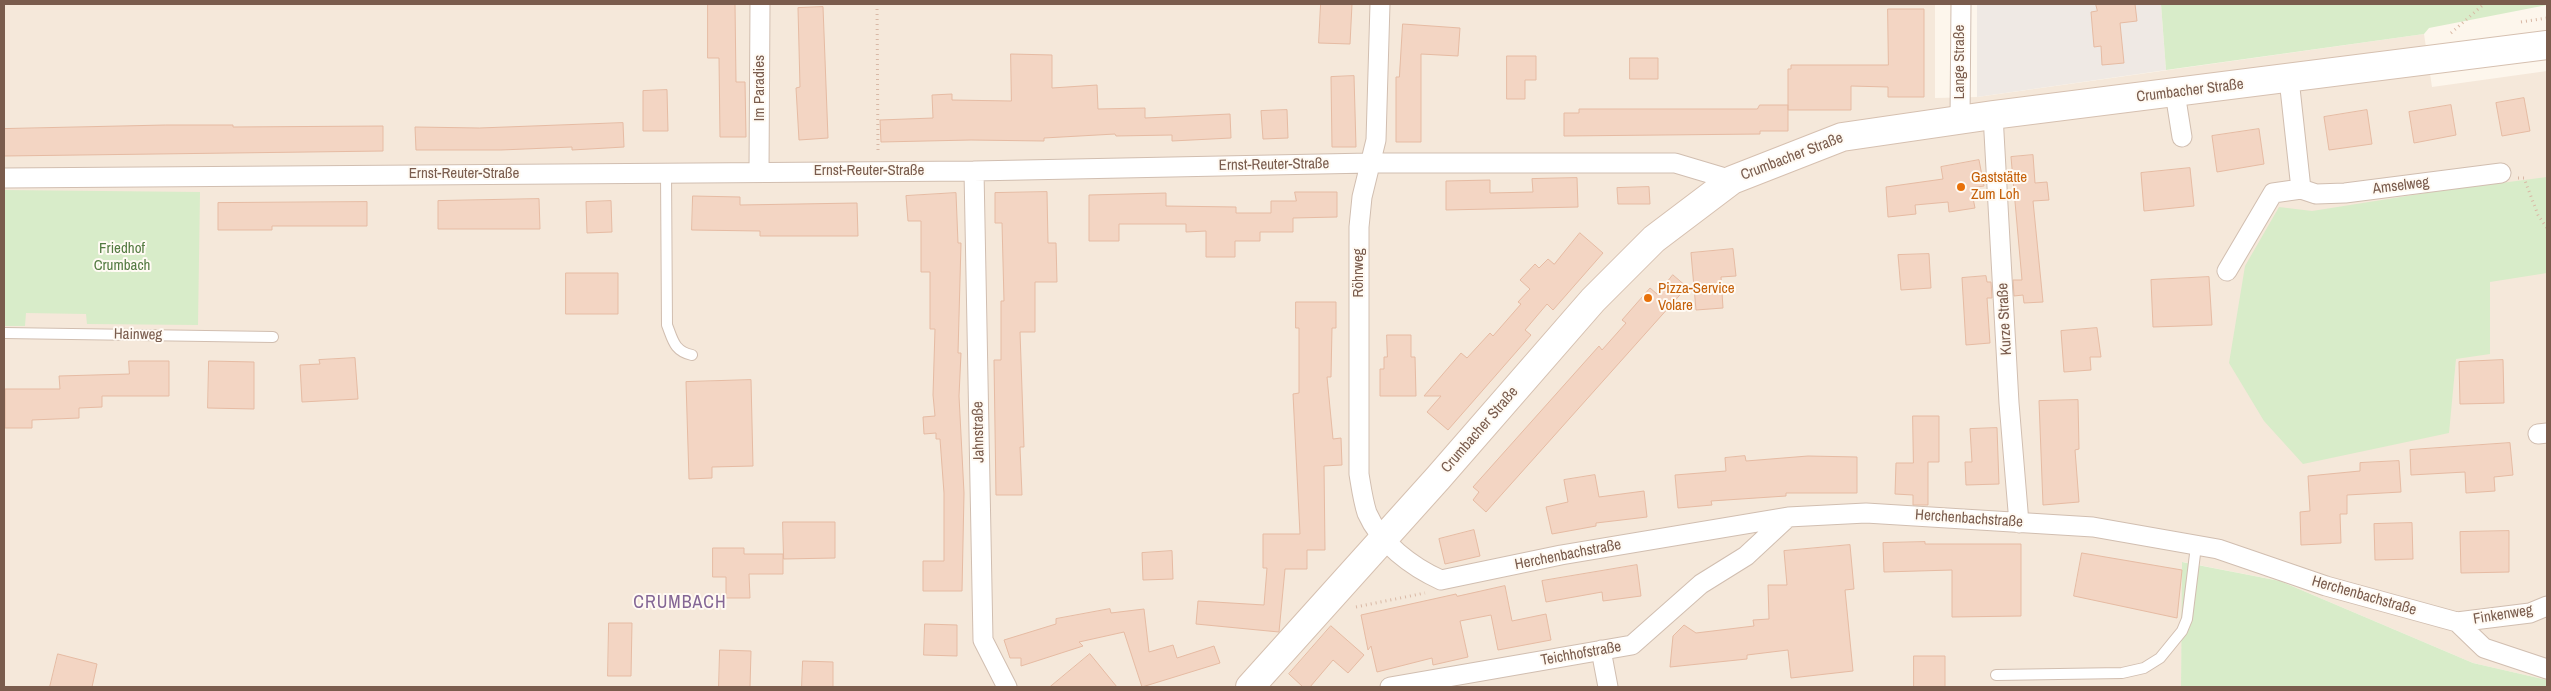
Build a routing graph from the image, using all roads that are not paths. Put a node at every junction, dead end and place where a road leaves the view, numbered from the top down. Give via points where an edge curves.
1 (760, 4) edge
2 (1380, 4) edge
3 (1961, 4) edge
4 (2547, 46) edge
5 (2289, 79) junction
6 (2175, 93) junction
7 (1994, 114) junction
8 (1960, 119) junction
9 (2182, 137) dead end
10 (1370, 163) junction
11 (974, 171) junction
12 (666, 172) junction
13 (760, 172) junction
14 (2501, 173) road end
15 (4, 178) edge
16 (1732, 180) junction
17 (2301, 189) junction
18 (2227, 271) dead end
19 (4, 333) edge
20 (273, 337) dead end
21 (692, 355) dead end
22 (1788, 517) junction
23 (2019, 523) junction
24 (1384, 539) junction
25 (2196, 546) junction
26 (2547, 606) edge
27 (2457, 622) junction
28 (1601, 650) junction
29 (2547, 669) edge
30 (1996, 675) dead end
31 (1007, 687) edge
32 (1250, 687) edge
33 (1390, 687) edge
34 (1608, 687) edge

1 - 13 street, Im Paradies
2 - 10 street, Röhrweg via 1379,114
3 - 8 street, Lange Straße
4 - 5 main road, Crumbacher Straße
5 - 6 main road, Crumbacher Straße
5 - 17 street
6 - 7 main road, Crumbacher Straße
6 - 9 street
7 - 8 main road, Crumbacher Straße
7 - 23 street, Kurze Straße via 2009,403
8 - 16 main road, Crumbacher Straße via 1842,137
10 - 11 street, Ernst-Reuter-Straße
10 - 16 street, Ernst-Reuter-Straße via 1674,163
10 - 24 street, Röhrweg via 1359,227 1359,474 1367,512
11 - 13 street, Ernst-Reuter-Straße
11 - 31 street, Jahnstraße via 983,640
12 - 13 street, Ernst-Reuter-Straße
12 - 15 street, Ernst-Reuter-Straße
12 - 21 lane via 667,325 675,347
14 - 17 street, Amselweg via 2346,193 2316,194
16 - 24 main road, Crumbacher Straße via 1654,239 1593,300
17 - 18 street, Amselweg via 2274,193
19 - 20 lane, Hainweg
22 - 23 street, Herchenbachstraße via 1866,513
22 - 24 street, Herchenbachstraße via 1561,555 1441,580 1423,572
22 - 28 street, Teichhofstraße via 1746,556 1701,584 1632,644
23 - 25 street, Herchenbachstraße via 2093,527
24 - 32 main road, Crumbacher Straße
25 - 27 street, Herchenbachstraße
25 - 30 lane via 2186,619 2182,631 2160,658 2144,668 2122,673
26 - 27 street, Finkenweg via 2530,613
27 - 29 street, Herchenbachstraße via 2484,648
28 - 33 street, Teichhofstraße
28 - 34 street

